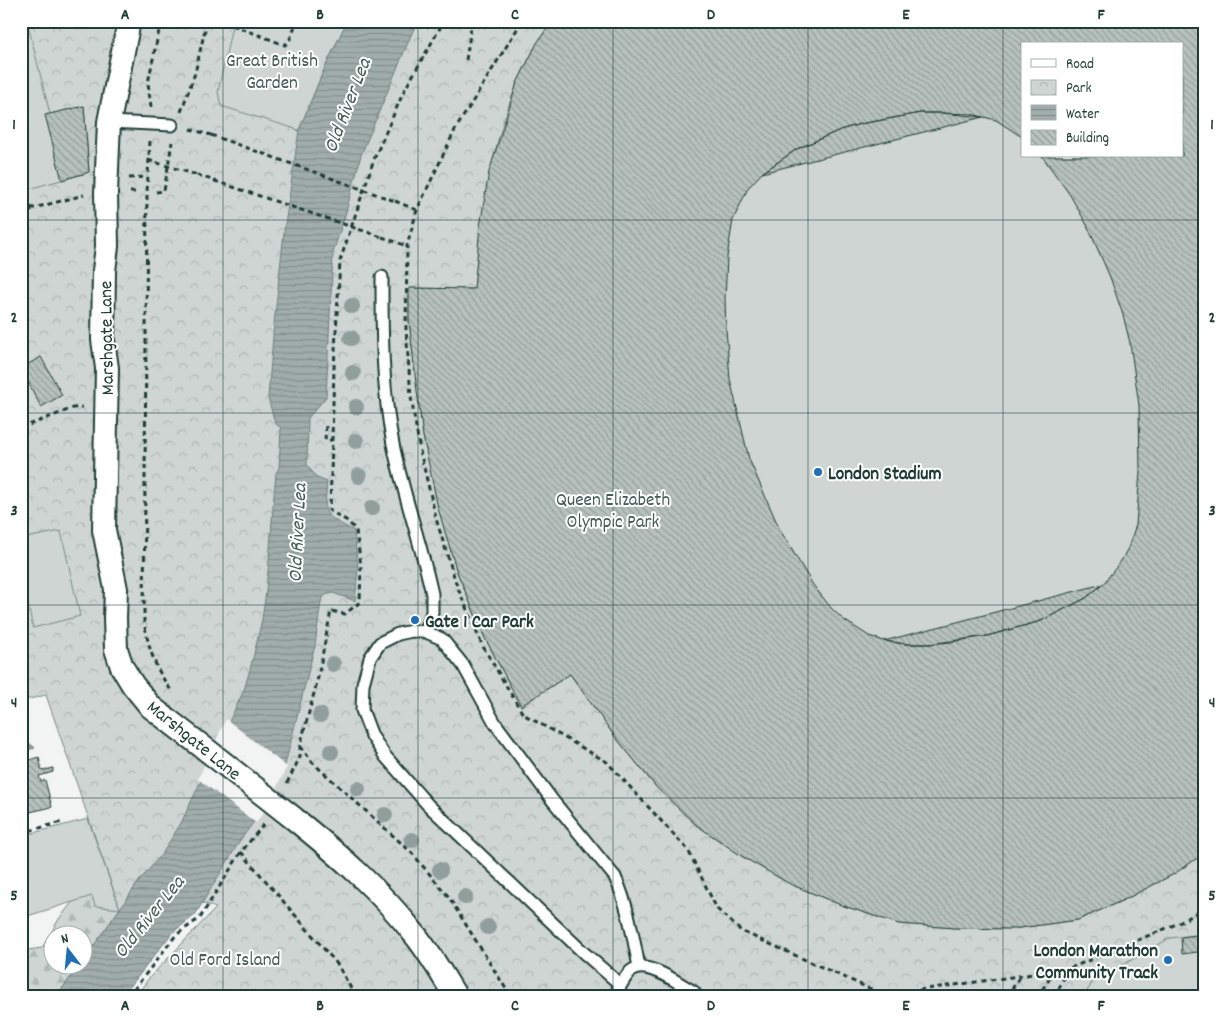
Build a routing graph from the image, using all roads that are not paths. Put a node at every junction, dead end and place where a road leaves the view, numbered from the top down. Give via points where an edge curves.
1 (126, 23) edge
2 (109, 122) junction
3 (172, 124) dead end
4 (382, 277) dead end
5 (426, 632) junction
6 (639, 967) junction
7 (621, 985) junction
8 (456, 997) edge
9 (614, 997) edge
10 (697, 997) edge

1 - 2 street, Marshgate Lane
2 - 3 lane
2 - 8 street, Marshgate Lane, bridge via 103,340 106,368 104,530 116,589 116,649 122,667 132,686 151,707 334,851 380,895 416,936
4 - 5 lane via 386,396 392,443 432,594 432,612
5 - 6 lane via 442,639 453,652 495,723 615,877 632,931
5 - 7 lane via 398,634 380,643 370,658 363,684 362,710 372,736 385,756 428,805
6 - 7 lane via 630,972
6 - 10 lane via 660,973 694,992
7 - 9 lane

